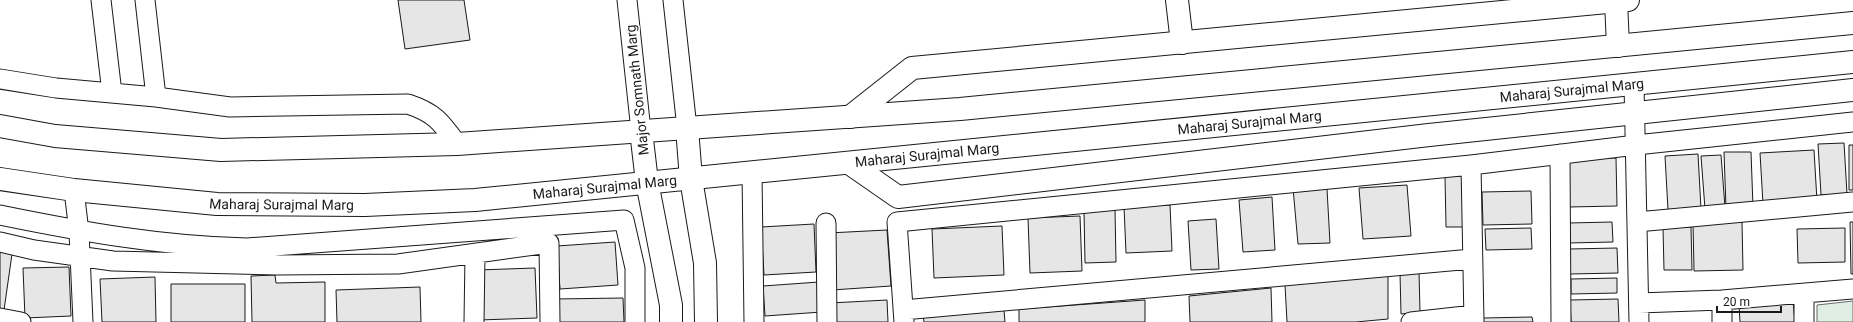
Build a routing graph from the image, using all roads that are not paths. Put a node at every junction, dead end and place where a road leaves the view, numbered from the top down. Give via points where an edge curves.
1 (101, 0) edge
2 (145, 0) edge
3 (628, 0) edge
4 (673, 0) edge
5 (1176, 0) edge
6 (1622, 1) edge
7 (1853, 23) edge
8 (1182, 44) junction
9 (1618, 46) junction
10 (1853, 62) edge
11 (0, 79) edge
12 (1634, 84) junction
13 (1853, 90) edge
14 (112, 93) junction
15 (156, 97) junction
16 (1635, 113) junction
17 (850, 117) junction
18 (1853, 122) edge
19 (0, 126) edge
20 (687, 128) junction
21 (640, 131) junction
22 (457, 144) junction
23 (1636, 145) junction
24 (1560, 154) junction
25 (848, 163) junction
26 (1471, 165) junction
27 (752, 173) junction
28 (0, 179) edge
29 (691, 179) junction
30 (647, 182) junction
31 (74, 190) junction
32 (1853, 202) edge
33 (0, 215) edge
34 (1637, 222) junction
35 (826, 223) dead end
36 (79, 232) junction
37 (0, 242) edge
38 (475, 254) junction
39 (80, 256) junction
40 (1472, 259) junction
41 (1853, 289) edge
42 (1804, 295) junction
43 (1722, 300) junction
44 (1639, 303) junction
45 (904, 316) edge
46 (0, 318) edge
47 (1474, 318) edge
48 (21, 322) edge
49 (83, 322) edge
50 (474, 322) edge
51 (550, 322) edge
52 (634, 322) edge
53 (671, 322) edge
54 (706, 322) edge
55 (754, 322) edge
56 (826, 322) edge
57 (1411, 322) edge
58 (1561, 322) edge
59 (1639, 322) edge
60 (1722, 322) edge
61 (1804, 322) edge

1 - 14 street
2 - 15 street
3 - 21 street, Major Somnath Marg
4 - 20 street
5 - 8 main road
6 - 8 main road
6 - 9 main road
7 - 9 main road
8 - 17 main road via 912,68
9 - 17 main road
10 - 12 main road, Maharaj Surajmal Marg
11 - 14 street
12 - 16 street
12 - 25 main road, Maharaj Surajmal Marg
13 - 16 main road
14 - 15 street
15 - 22 street via 230,107 408,104 424,110 442,123
16 - 23 street
16 - 25 main road via 898,198
17 - 20 main road
18 - 23 street
19 - 22 main road via 55,136 221,150
20 - 21 main road
20 - 29 main road
21 - 22 main road
21 - 30 main road, Major Somnath Marg
23 - 24 street
23 - 34 street
24 - 26 street
24 - 58 street
25 - 27 main road, Maharaj Surajmal Marg
26 - 40 street
26 - 45 street via 897,222
27 - 29 main road, Maharaj Surajmal Marg
27 - 55 street
28 - 31 main road, Maharaj Surajmal Marg
29 - 30 main road, Maharaj Surajmal Marg
29 - 54 main road via 705,263
30 - 31 main road, Maharaj Surajmal Marg via 475,200 365,205 217,204
30 - 53 main road, Major Somnath Marg via 671,305
31 - 36 street
32 - 34 street
33 - 36 street
34 - 44 street
35 - 56 street
36 - 39 street
36 - 52 street via 198,246 247,248 624,220 635,268
37 - 39 street via 34,250
38 - 39 street via 398,264 285,265 113,262
38 - 50 street
38 - 51 street via 549,243
39 - 49 street
40 - 45 street
40 - 47 street
41 - 42 street
42 - 43 street
42 - 61 street
43 - 44 street
43 - 60 street
44 - 59 street
46 - 48 street
47 - 57 street

